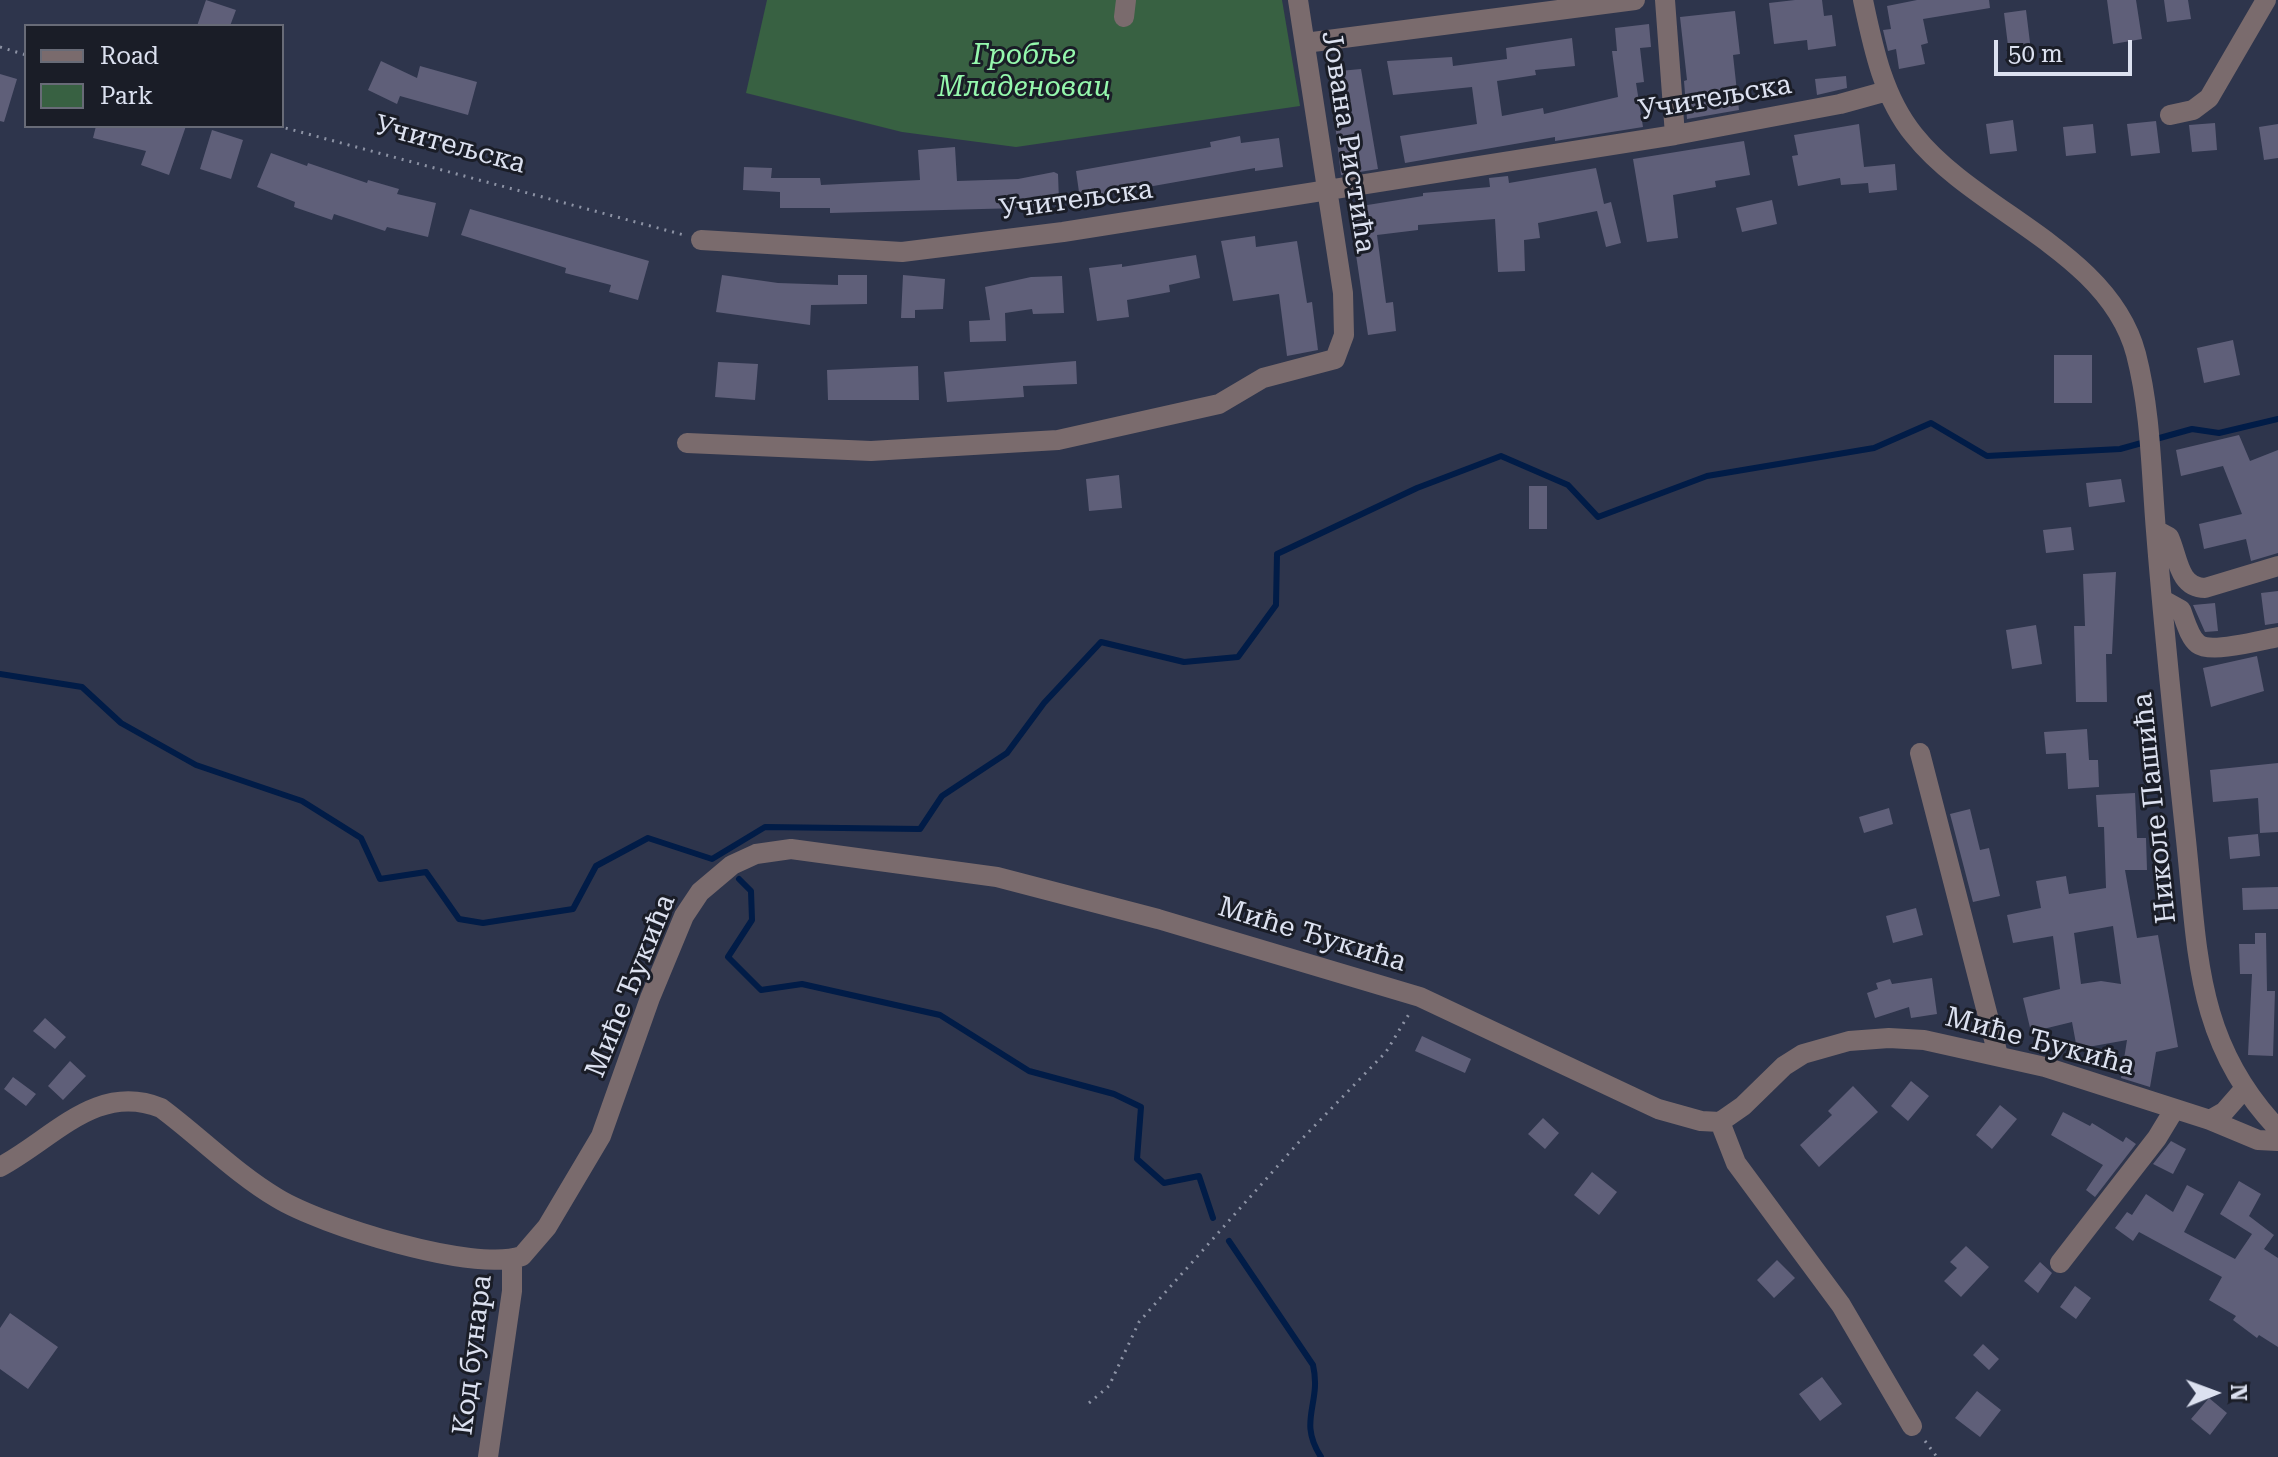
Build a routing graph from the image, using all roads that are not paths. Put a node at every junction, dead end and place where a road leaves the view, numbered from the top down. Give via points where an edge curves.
1 (1298, 0) edge
2 (1635, 0) edge
3 (1665, 0) edge
4 (1863, 0) edge
5 (2266, 0) edge
6 (1305, 43) junction
7 (1887, 91) junction
8 (2170, 115) dead end
9 (1675, 135) junction
10 (1326, 190) junction
11 (701, 240) road end
12 (687, 443) dead end
13 (2156, 530) junction
14 (2278, 566) edge
15 (2163, 600) junction
16 (2278, 637) edge
17 (1920, 753) dead end
18 (1998, 1055) junction
19 (2245, 1088) junction
20 (2174, 1110) junction
21 (2210, 1120) junction
22 (1720, 1122) junction
23 (2278, 1129) edge
24 (2278, 1141) edge
25 (0, 1167) edge
26 (512, 1259) junction
27 (2060, 1263) dead end
28 (1912, 1426) dead end
29 (488, 1457) edge

1 - 6 street, Јована Ристића
2 - 6 street
3 - 9 street
4 - 7 street
5 - 8 street via 2209,98 2193,110
6 - 10 street, Јована Ристића
7 - 9 street, Учитељска
7 - 13 street, Николе Пашића via 1932,154 2102,291 2125,325 2135,349 2149,424
9 - 10 street, Учитељска
10 - 11 street, Учитељска via 902,252
10 - 12 street, Јована Ристића via 1343,293 1344,335 1335,359 1263,378 1219,404 1058,440 809,451
13 - 14 street via 2169,537 2184,579 2193,587
13 - 15 street, Николе Пашића
15 - 16 street via 2181,610 2193,639 2203,647
15 - 19 street, Николе Пашића via 2202,991 2224,1053
17 - 18 street
18 - 20 street, Миће Ђукића
18 - 22 street, Миће Ђукића via 1924,1040 1870,1038 1824,1047 1784,1066
19 - 21 street
19 - 23 street, Николе Пашића
20 - 21 street, Миће Ђукића
20 - 27 street
21 - 24 street, Миће Ђукића via 2258,1140
22 - 26 street, Миће Ђукића via 1658,1109 1420,997 1158,919 997,877 791,849 756,854 715,876 684,916 601,1136 547,1227 522,1256
22 - 28 street via 1736,1163 1841,1305
25 - 26 street via 93,1106 145,1102 184,1125 277,1199 328,1224 472,1261
26 - 29 street, Код бунара

